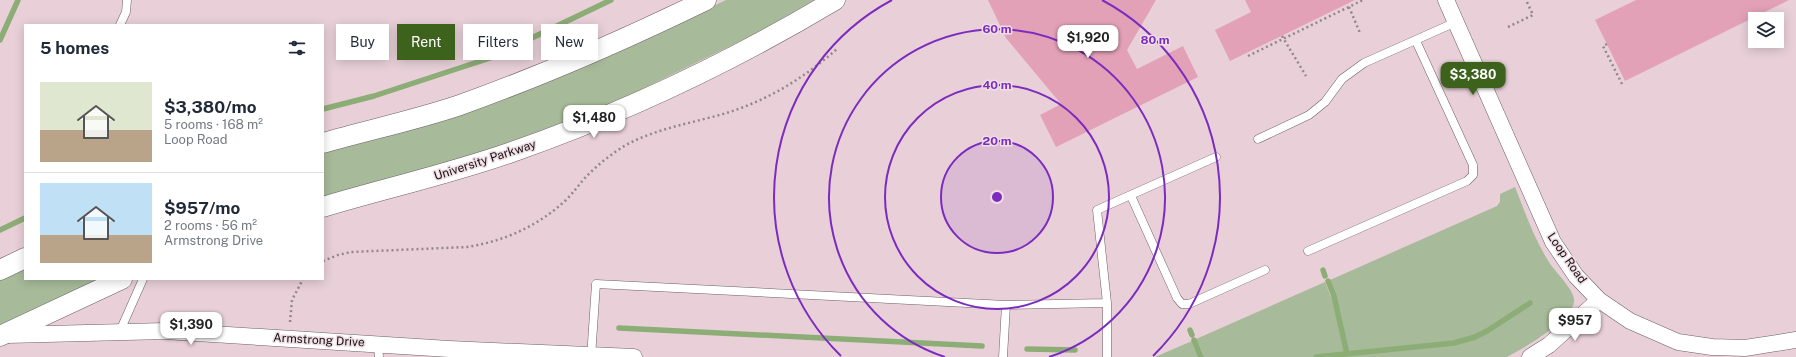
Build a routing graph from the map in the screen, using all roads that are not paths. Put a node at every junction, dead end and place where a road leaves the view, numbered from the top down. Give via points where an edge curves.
1 (128, 0) edge
2 (706, 0) edge
3 (835, 0) edge
4 (1446, 0) edge
5 (1456, 22) junction
6 (120, 24) edge
7 (1416, 41) junction
8 (1258, 139) dead end
9 (324, 143) edge
10 (1216, 157) dead end
11 (1131, 196) junction
12 (324, 207) edge
13 (1308, 251) dead end
14 (24, 258) edge
15 (0, 270) edge
16 (1266, 270) dead end
17 (120, 280) edge
18 (143, 280) edge
19 (1599, 300) junction
20 (1107, 303) junction
21 (1006, 305) junction
22 (120, 331) junction
23 (2, 335) edge
24 (1796, 340) edge
25 (379, 350) edge
26 (591, 356) edge
27 (634, 357) edge
28 (1003, 357) edge
29 (1107, 357) edge
30 (1530, 357) edge

1 - 6 lane
2 - 9 street via 552,70 459,105
3 - 12 street, University Parkway via 691,77 601,119 511,153 400,187
4 - 5 street, Loop Road
5 - 7 lane
5 - 19 street, Loop Road via 1553,242 1576,276
7 - 8 lane via 1364,63 1342,79 1325,102 1309,115
7 - 13 lane via 1473,165 1473,175 1461,184
10 - 11 lane
11 - 16 lane via 1182,304 1189,304
11 - 20 lane via 1097,210
14 - 15 street
17 - 23 street
18 - 22 lane
19 - 24 street, Loop Road via 1630,321 1678,342 1745,348
19 - 30 street via 1549,345
20 - 21 lane
20 - 29 lane
21 - 26 lane via 596,284
21 - 28 lane
22 - 23 street, Armstrong Drive
22 - 25 street, Armstrong Drive via 165,331
25 - 26 street, Armstrong Drive
26 - 27 street, Armstrong Drive

